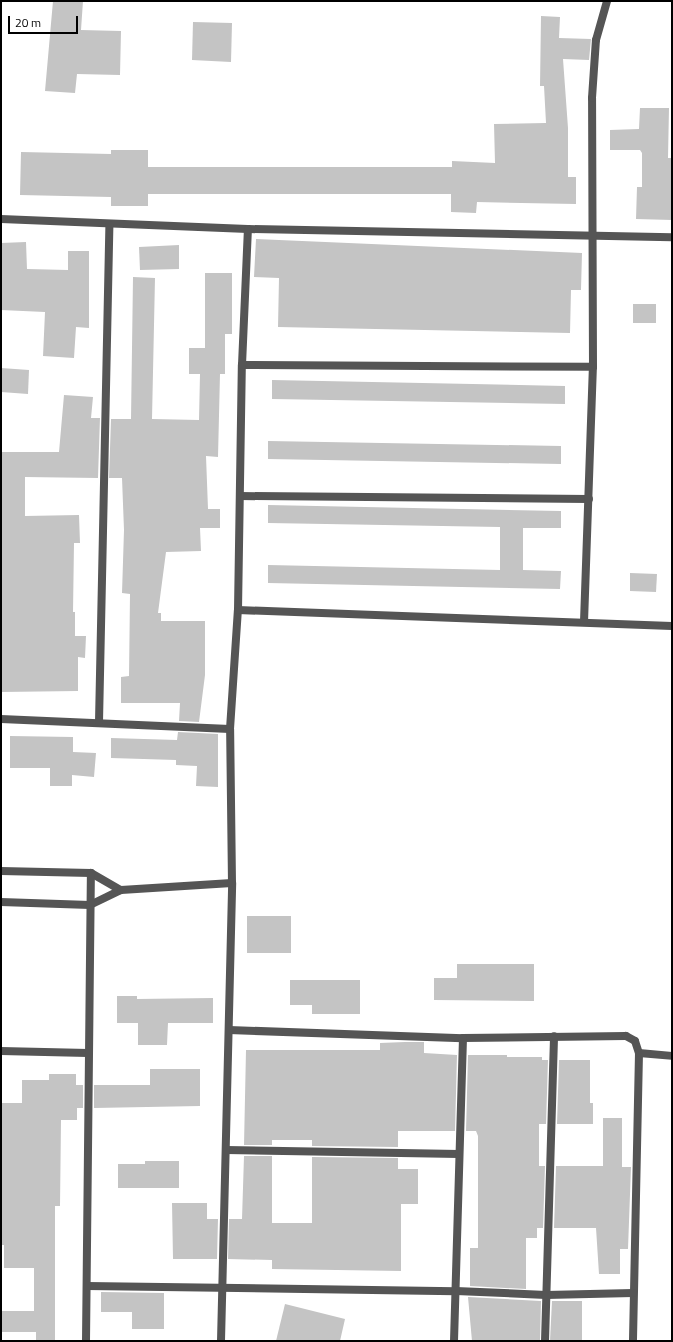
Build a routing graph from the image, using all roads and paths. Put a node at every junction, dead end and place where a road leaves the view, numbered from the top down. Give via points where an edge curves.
1 (607, 1) edge
2 (1, 219) edge
3 (109, 225) junction
4 (248, 229) junction
5 (591, 234) junction
6 (672, 237) edge
7 (242, 365) junction
8 (593, 366) junction
9 (240, 496) junction
10 (589, 499) junction
11 (238, 610) junction
12 (584, 622) junction
13 (672, 626) edge
14 (1, 719) edge
15 (99, 722) junction
16 (230, 729) junction
17 (1, 871) edge
18 (91, 873) junction
19 (232, 883) junction
20 (121, 890) junction
21 (1, 902) edge
22 (90, 905) junction
23 (229, 1030) junction
24 (554, 1036) junction
25 (463, 1038) junction
26 (1, 1051) edge
27 (88, 1053) junction
28 (639, 1053) junction
29 (672, 1056) edge
30 (226, 1150) junction
31 (459, 1154) junction
32 (87, 1286) junction
33 (222, 1287) junction
34 (456, 1291) junction
35 (633, 1293) junction
36 (546, 1295) junction
37 (86, 1341) edge
38 (221, 1341) edge
39 (454, 1341) edge
40 (545, 1341) edge
41 (633, 1341) edge

1 - 5 street via 596,40
2 - 3 street
3 - 4 street
3 - 15 street
4 - 5 street
4 - 7 street
5 - 6 street
5 - 8 street
7 - 8 street
7 - 9 street
8 - 10 street
9 - 10 street
9 - 11 street
10 - 12 street
11 - 12 street
11 - 16 street
12 - 13 street
14 - 15 street
15 - 16 street
16 - 19 street
17 - 18 street
18 - 20 street
18 - 22 street
19 - 20 street
19 - 23 street
20 - 22 street
21 - 22 street
22 - 27 street
23 - 25 street
23 - 30 street
24 - 25 street
24 - 28 street via 626,1036 635,1041
24 - 36 street
25 - 31 street
26 - 27 street
27 - 32 street
28 - 29 street
28 - 35 street
30 - 31 street
30 - 33 street
31 - 34 street
32 - 33 street
32 - 37 street
33 - 34 street
33 - 38 street
34 - 36 street
34 - 39 street
35 - 36 street
35 - 41 street
36 - 40 street

